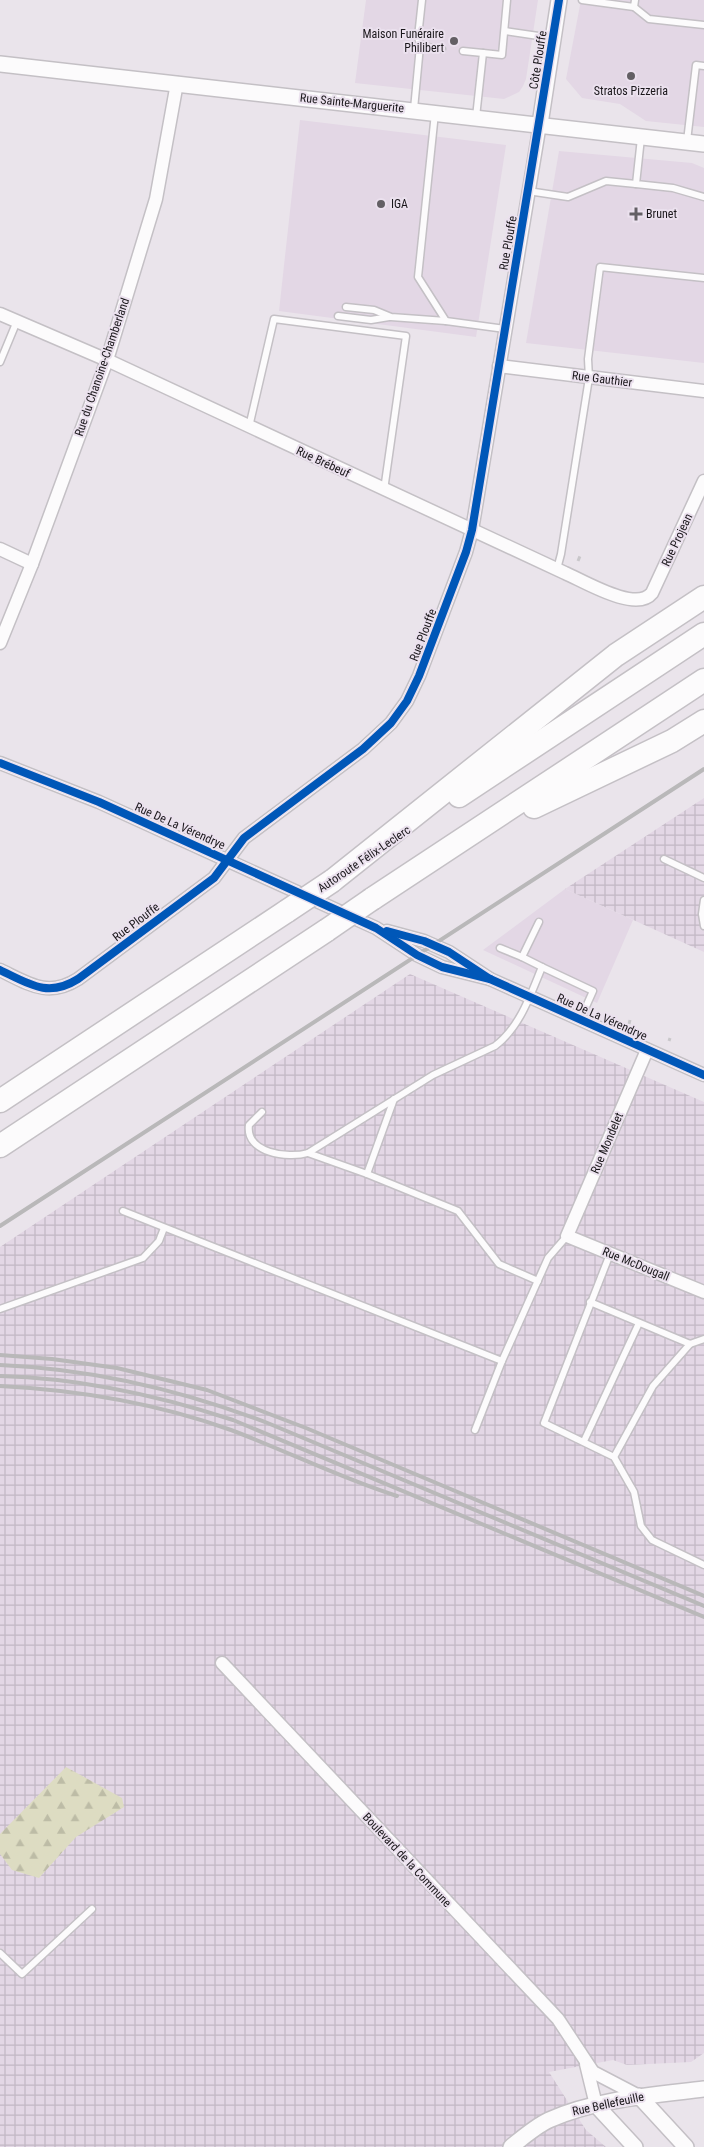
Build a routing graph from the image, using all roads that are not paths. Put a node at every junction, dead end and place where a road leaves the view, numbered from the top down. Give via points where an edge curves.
1 (422, 0) edge
2 (508, 0) edge
3 (559, 0) edge
4 (582, 0) edge
5 (635, 3) edge
6 (704, 25) edge
7 (505, 31) junction
8 (553, 38) junction
9 (420, 46) junction
10 (442, 49) dead end
11 (463, 51) dead end
12 (483, 53) junction
13 (0, 64) edge
14 (704, 66) edge
15 (177, 83) junction
16 (414, 109) junction
17 (436, 112) junction
18 (476, 117) junction
19 (540, 124) junction
20 (641, 136) junction
21 (687, 142) junction
22 (704, 144) edge
23 (704, 149) edge
24 (636, 184) junction
25 (528, 191) junction
26 (704, 197) edge
27 (704, 278) edge
28 (346, 307) dead end
29 (0, 314) edge
30 (338, 316) dead end
31 (391, 317) junction
32 (446, 320) junction
33 (17, 321) junction
34 (505, 328) junction
35 (106, 360) junction
36 (0, 362) edge
37 (499, 366) junction
38 (589, 378) junction
39 (704, 391) edge
40 (248, 428) junction
41 (704, 481) edge
42 (384, 490) junction
43 (472, 530) junction
44 (0, 549) edge
45 (32, 564) junction
46 (557, 569) junction
47 (704, 597) edge
48 (648, 598) joint
49 (704, 634) edge
50 (0, 644) edge
51 (704, 680) edge
52 (704, 721) edge
53 (0, 763) edge
54 (456, 844) junction
55 (664, 859) dead end
56 (228, 860) junction
57 (704, 878) edge
58 (332, 881) junction
59 (704, 900) edge
60 (539, 922) dead end
61 (704, 926) edge
62 (500, 948) dead end
63 (522, 958) junction
64 (542, 967) junction
65 (0, 970) edge
66 (529, 997) junction
67 (580, 1020) junction
68 (647, 1050) junction
69 (704, 1075) edge
70 (394, 1099) junction
71 (0, 1101) edge
72 (262, 1112) dead end
73 (0, 1146) edge
74 (308, 1154) junction
75 (367, 1174) junction
76 (123, 1211) dead end
77 (164, 1228) junction
78 (567, 1236) junction
79 (610, 1254) junction
80 (538, 1281) junction
81 (704, 1292) edge
82 (590, 1302) junction
83 (0, 1309) edge
84 (639, 1323) junction
85 (704, 1339) edge
86 (690, 1344) junction
87 (502, 1361) junction
88 (475, 1430) dead end
89 (584, 1441) junction
90 (614, 1457) junction
91 (704, 1565) edge
92 (222, 1663) dead end
93 (92, 1909) dead end
94 (0, 1953) edge
95 (586, 2062) junction
96 (704, 2080) edge
97 (704, 2089) edge
98 (684, 2091) junction
99 (639, 2096) junction
100 (596, 2105) junction
101 (511, 2147) edge
102 (635, 2147) edge
103 (686, 2147) edge

1 - 9 lane
2 - 7 lane
3 - 8 street, Côte Plouffe
4 - 5 lane
5 - 6 lane via 649,19
7 - 8 lane
7 - 12 lane via 502,55
8 - 19 street, Côte Plouffe
9 - 10 lane
9 - 16 lane
11 - 12 lane
12 - 18 lane
13 - 15 street, Rue Sainte-Marguerite
14 - 21 lane via 696,66
15 - 16 street, Rue Sainte-Marguerite
15 - 35 street, Rue du Chanoine-Chamberland via 156,199
16 - 17 street, Rue Sainte-Marguerite
17 - 18 street, Rue Sainte-Marguerite
17 - 32 lane via 418,277
18 - 19 street, Rue Sainte-Marguerite
19 - 20 street, Rue Sainte-Marguerite
19 - 25 street, Rue Plouffe
20 - 21 street, Rue Sainte-Marguerite
20 - 24 lane
21 - 22 street, Rue Sainte-Marguerite
21 - 23 street
24 - 25 lane via 606,181 568,197
24 - 26 lane via 673,188
25 - 34 street, Rue Plouffe
27 - 38 lane via 600,267 588,359
28 - 31 lane via 374,310
29 - 33 street, Rue Brébeuf
30 - 31 lane via 371,320
31 - 32 lane
32 - 34 lane
33 - 35 street, Rue Brébeuf
33 - 36 lane
34 - 37 street, Rue Plouffe
35 - 40 street, Rue Brébeuf
35 - 45 street, Rue du Chanoine-Chamberland
37 - 38 street, Rue Gauthier
37 - 43 street, Rue Plouffe
38 - 39 street, Rue Gauthier
38 - 46 lane
40 - 42 street, Rue Brébeuf
40 - 42 lane via 274,319 406,336
41 - 48 street, Rue Projean
42 - 43 street, Rue Brébeuf
43 - 46 street, Rue Brébeuf
43 - 56 street, Rue Plouffe via 419,676 397,716 363,749 244,838
44 - 45 street
45 - 50 street, Rue du Chanoine-Chamberland
46 - 48 street, Rue Brébeuf via 620,597
47 - 58 highway via 616,655
49 - 58 highway, Autoroute Félix-Leclerc
51 - 54 highway
52 - 54 highway via 672,741
53 - 56 street, Rue De La Vérendrye via 99,802
54 - 73 highway, bridge
55 - 57 lane
56 - 65 street, Rue Plouffe via 214,878 65,986 54,989 34,986
56 - 66 street, Rue De La Vérendrye via 376,928 424,941 449,952 490,979
58 - 71 highway, Autoroute Félix-Leclerc, bridge
59 - 61 lane
60 - 63 lane
62 - 63 lane
63 - 64 lane
64 - 66 lane
64 - 67 lane via 593,991
66 - 67 street, Rue De La Vérendrye
66 - 70 lane via 514,1027 501,1041 433,1075
67 - 68 street, Rue De La Vérendrye
68 - 69 street, Rue De La Vérendrye
68 - 78 street, Rue Mondelet
70 - 74 lane
70 - 75 lane
72 - 74 lane via 248,1125 254,1142 286,1156
74 - 75 lane
75 - 80 lane via 458,1211 499,1264
76 - 77 lane
77 - 83 lane via 159,1240 143,1258
77 - 87 lane
78 - 79 street, Rue McDougall
78 - 80 lane via 548,1258
79 - 81 street, Rue McDougall
79 - 82 lane
80 - 87 lane
82 - 84 lane
82 - 89 lane via 544,1423
84 - 86 lane
84 - 89 lane
85 - 86 lane
86 - 90 lane via 653,1386
87 - 88 lane
89 - 90 lane
90 - 91 lane via 634,1492 641,1526 652,1540
92 - 95 street, Boulevard de la Commune via 558,2019
93 - 94 lane via 22,1974
95 - 99 street, Boulevard de la Commune via 593,2072
95 - 100 street, Boulevard de la Commune
96 - 98 street, Rue Bellefeuille
97 - 98 street, Rue Bellefeuille
98 - 99 street, Rue Bellefeuille
99 - 100 street, Rue Bellefeuille
99 - 103 street, Boulevard de la Commune
100 - 101 street, Rue Bellefeuille via 572,2110 546,2121
100 - 102 street, Boulevard de la Commune

